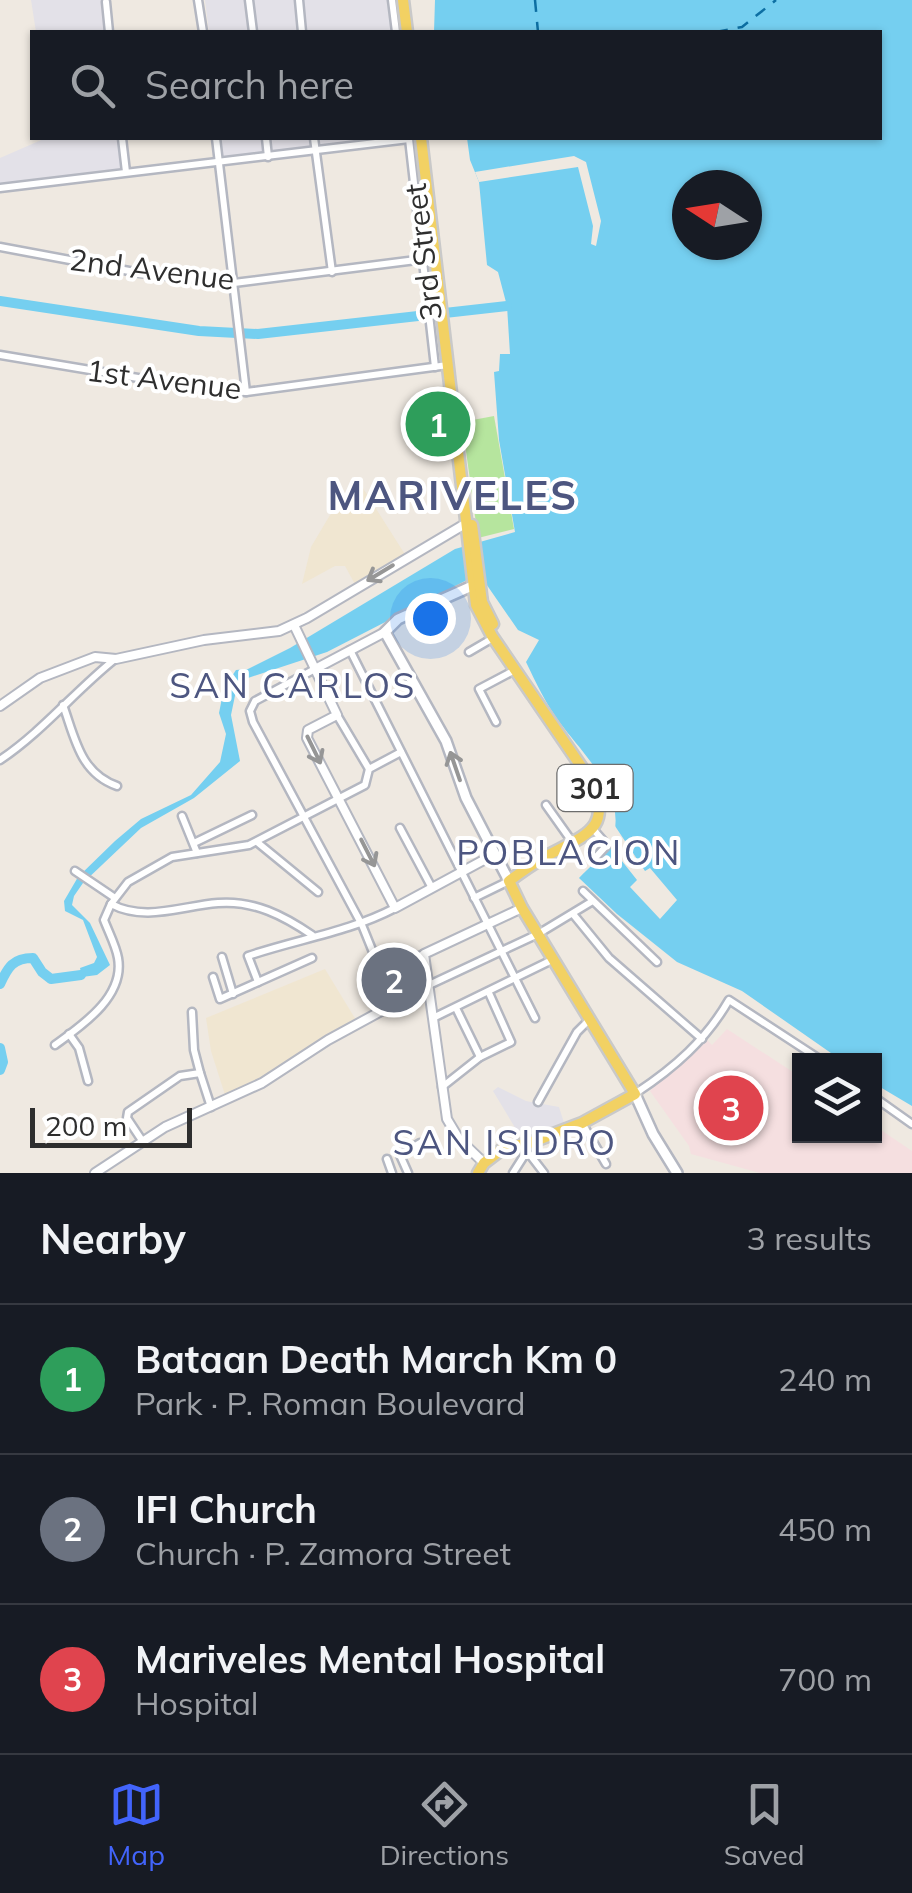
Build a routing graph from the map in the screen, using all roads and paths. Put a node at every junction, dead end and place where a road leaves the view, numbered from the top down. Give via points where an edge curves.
1 (198, 0) edge
2 (250, 0) edge
3 (299, 0) edge
4 (392, 0) edge
5 (403, 0) edge
6 (106, 2) edge
7 (110, 30) edge
8 (203, 30) edge
9 (253, 30) edge
10 (302, 30) edge
11 (396, 30) edge
12 (407, 30) edge
13 (122, 140) edge
14 (216, 140) edge
15 (266, 140) edge
16 (314, 140) edge
17 (397, 140) edge
18 (413, 140) edge
19 (413, 140) edge
20 (315, 150) junction
21 (268, 157) junction
22 (219, 162) junction
23 (126, 172) junction
24 (0, 188) edge
25 (0, 247) edge
26 (424, 259) junction
27 (332, 272) junction
28 (234, 282) junction
29 (436, 313) junction
30 (0, 355) edge
31 (448, 365) junction
32 (435, 367) junction
33 (246, 392) junction
34 (456, 436) junction
35 (464, 524) junction
36 (470, 538) junction
37 (474, 582) junction
38 (294, 624) junction
39 (385, 632) junction
40 (493, 638) junction
41 (350, 649) junction
42 (469, 652) dead end
43 (116, 658) junction
44 (314, 669) junction
45 (515, 670) junction
46 (63, 705) junction
47 (0, 706) edge
48 (337, 716) junction
49 (496, 722) dead end
50 (402, 752) junction
51 (0, 760) edge
52 (369, 769) junction
53 (117, 786) dead end
54 (339, 800) junction
55 (546, 805) dead end
56 (252, 815) dead end
57 (182, 816) dead end
58 (305, 816) junction
59 (400, 828) dead end
60 (593, 829) junction
61 (257, 842) junction
62 (573, 843) junction
63 (194, 844) junction
64 (197, 853) junction
65 (494, 855) junction
66 (596, 857) dead end
67 (76, 872) dead end
68 (461, 874) junction
69 (509, 881) junction
70 (433, 889) junction
71 (583, 891) dead end
72 (318, 892) dead end
73 (474, 898) junction
74 (113, 901) junction
75 (591, 902) junction
76 (395, 908) junction
77 (522, 908) junction
78 (574, 914) junction
79 (488, 924) junction
80 (362, 925) junction
81 (538, 934) junction
82 (312, 935) junction
83 (501, 951) junction
84 (424, 954) junction
85 (222, 957) dead end
86 (312, 958) dead end
87 (554, 959) junction
88 (657, 962) dead end
89 (212, 977) dead end
90 (515, 980) junction
91 (258, 982) junction
92 (429, 985) junction
93 (488, 993) junction
94 (233, 994) junction
95 (456, 1008) junction
96 (192, 1012) dead end
97 (434, 1018) junction
98 (535, 1018) dead end
99 (591, 1018) junction
100 (69, 1034) junction
101 (702, 1038) junction
102 (54, 1045) dead end
103 (811, 1053) edge
104 (480, 1057) junction
105 (200, 1074) junction
106 (88, 1081) dead end
107 (442, 1087) junction
108 (634, 1094) junction
109 (538, 1102) dead end
110 (882, 1103) edge
111 (212, 1108) junction
112 (582, 1123) junction
113 (912, 1124) edge
114 (143, 1142) junction
115 (420, 1143) dead end
116 (527, 1148) junction
117 (386, 1159) dead end
118 (606, 1164) dead end
119 (481, 1168) edge
120 (95, 1173) edge
121 (392, 1173) edge
122 (408, 1173) edge
123 (514, 1173) edge
124 (544, 1173) edge
125 (677, 1173) edge

1 - 8 street
2 - 9 street
3 - 10 street
4 - 11 street
5 - 12 main road
6 - 7 street
13 - 23 street
14 - 22 street
15 - 21 street
16 - 20 street
17 - 20 street
18 - 26 street, 3rd Street
19 - 29 main road, 301
20 - 21 street
20 - 27 street
21 - 22 street
22 - 23 street
22 - 28 street
23 - 24 street
25 - 28 street, 2nd Avenue via 140,273
26 - 27 street, 2nd Avenue
26 - 29 street, 3rd Street
27 - 28 street, 2nd Avenue
28 - 33 street
29 - 31 main road, 301
29 - 32 street, 3rd Street
30 - 33 street, 1st Avenue
31 - 32 street, 1st Avenue
31 - 34 main road, 301
32 - 33 street, 1st Avenue
34 - 35 main road, 301
34 - 36 main road, 301
35 - 36 main road, 301
35 -> 38 street
36 - 37 main road, 301
37 - 39 main road
37 - 40 main road, 301 via 480,617
37 - 45 main road, 301
38 - 43 street
38 - 44 street
39 - 41 street
65 -> 39 main road via 446,741
40 - 42 street
40 - 45 main road, 301
41 - 44 street
41 - 50 street
43 - 46 street
43 - 47 street via 71,664
44 - 48 street
44 - 58 street via 251,707
45 - 49 street via 479,689
45 - 60 main road, 301 via 598,794
46 - 51 street
46 - 53 street via 83,762
48 - 52 street
48 -> 54 street via 306,733
50 - 52 street
50 - 68 street
52 - 54 street via 365,785
54 - 58 street
54 -> 76 street
55 - 62 street
56 - 63 street
57 - 63 street
58 - 61 street
58 - 80 street
59 - 70 street
60 - 62 main road, 301
60 - 66 street via 607,846
61 - 64 street
61 - 72 street
62 - 69 main road, 301
63 - 64 street
64 - 74 street via 172,857 128,882
65 - 68 street
65 - 69 main road
67 - 74 street
68 - 70 street
68 - 73 street
69 - 73 street
69 - 77 main road
70 - 76 street
71 - 75 street
73 - 79 street
74 - 82 street via 137,914 221,902 249,905
74 - 100 street via 104,920 119,961 116,976 100,1008
75 - 78 street
75 - 88 street
76 - 80 street
77 - 79 street
77 - 81 main road
78 - 81 street
78 - 101 street via 608,958
79 - 83 street
79 - 84 street
80 - 82 street
80 - 84 street via 381,972
81 - 83 street
81 - 87 main road
82 - 91 street via 248,956
83 - 90 street
83 - 92 street
84 - 92 street
85 - 94 street
86 - 91 street
87 - 90 street
87 - 99 main road
89 - 94 street via 220,999
90 - 93 street
90 - 98 street
91 - 94 street
92 - 97 street
92 - 111 street
93 - 95 street
93 - 104 street via 511,1042
95 - 97 street
95 - 104 street
96 - 105 street
97 - 107 street
99 - 108 main road
99 - 109 street
100 - 102 street
100 - 106 street
101 - 103 street via 729,1000
101 - 108 street
104 - 107 street
105 - 111 street
105 - 114 street via 180,1076 128,1112
107 - 119 street via 447,1119
108 - 112 main road
108 - 125 main road
110 - 113 street
111 - 114 street
112 - 116 main road
112 - 118 street
114 - 120 street
115 - 122 street via 400,1155
116 - 119 main road via 505,1147
116 - 123 street
116 - 124 street
117 - 121 street

